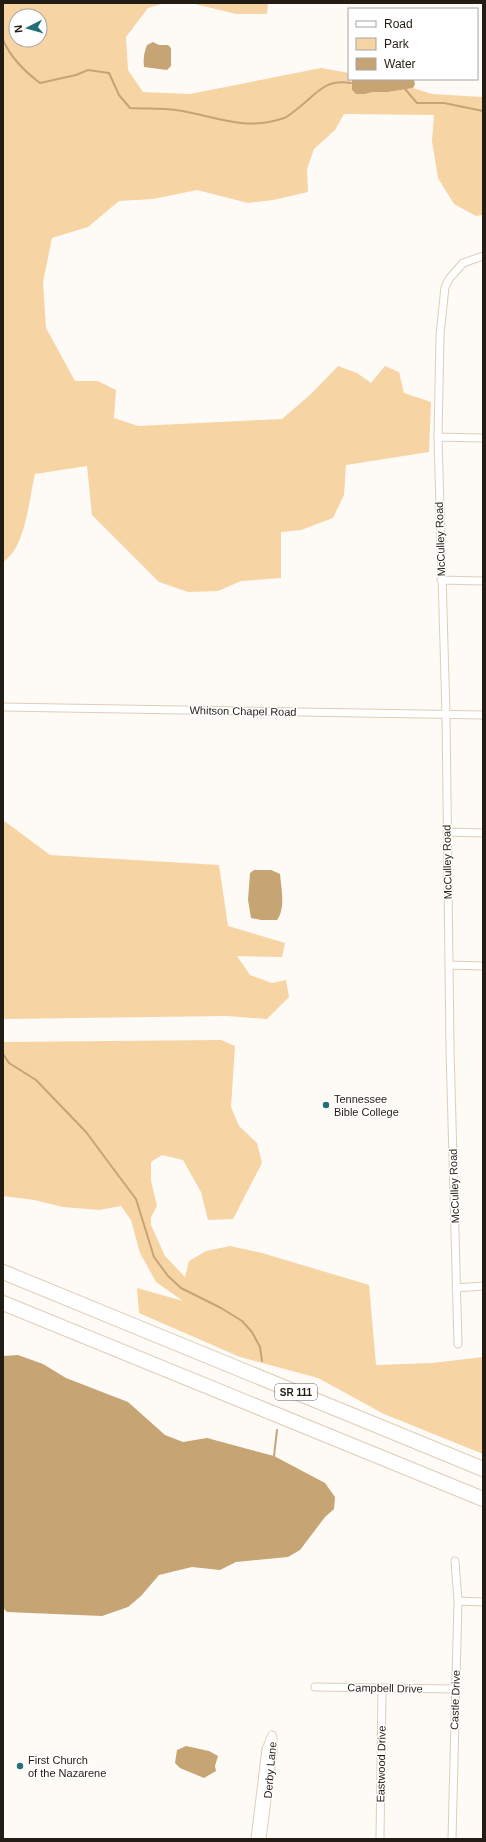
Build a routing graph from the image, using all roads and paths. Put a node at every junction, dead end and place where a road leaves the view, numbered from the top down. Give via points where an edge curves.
1 (483, 256) edge
2 (438, 436) junction
3 (483, 438) edge
4 (441, 580) junction
5 (483, 581) edge
6 (3, 707) edge
7 (446, 714) junction
8 (483, 715) edge
9 (447, 832) junction
10 (483, 833) edge
11 (449, 965) junction
12 (483, 966) edge
13 (3, 1272) edge
14 (483, 1286) edge
15 (456, 1288) junction
16 (3, 1303) edge
17 (458, 1344) dead end
18 (483, 1469) edge
19 (483, 1499) edge
20 (455, 1561) dead end
21 (458, 1601) junction
22 (483, 1602) edge
23 (315, 1687) dead end
24 (382, 1689) junction
25 (455, 1689) junction
26 (255, 1839) edge
27 (262, 1839) edge
28 (380, 1839) edge
29 (452, 1839) edge

1 - 2 street, McCulley Road via 463,263 449,278 445,287 440,335
2 - 3 street
2 - 4 street, McCulley Road
4 - 5 street
4 - 7 street, McCulley Road
6 - 7 street, Whitson Chapel Road
7 - 8 street, Whitson Chapel Road
7 - 9 street, McCulley Road
9 - 10 street
9 - 11 street, McCulley Road
11 - 12 street
11 - 15 street, McCulley Road
13 - 18 highway, SR 111
14 - 15 street
15 - 17 street
16 - 19 highway, SR 111
20 - 21 street, Castle Drive
21 - 22 street
21 - 25 street, Castle Drive
23 - 24 street, Campbell Drive
24 - 25 street, Campbell Drive
24 - 28 street, Eastwood Drive
25 - 29 street, Castle Drive
26 - 27 street, Derby Lane via 266,1749 272,1735 273,1751

